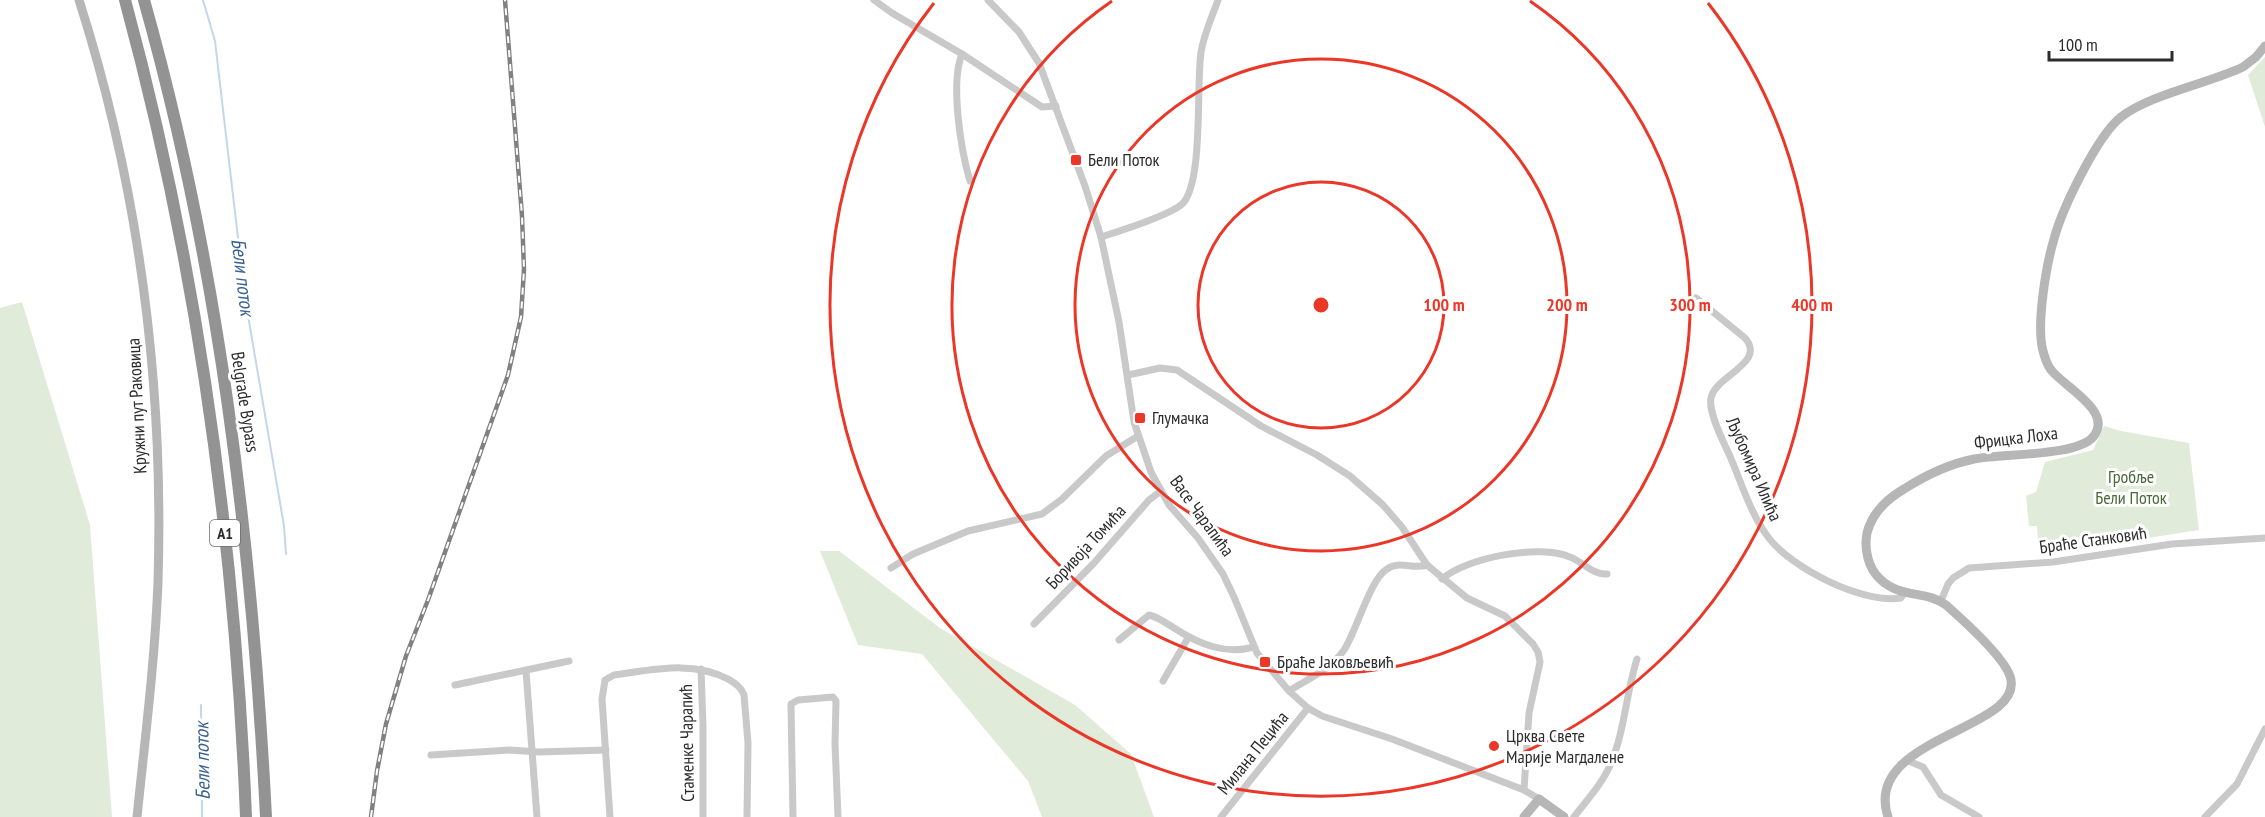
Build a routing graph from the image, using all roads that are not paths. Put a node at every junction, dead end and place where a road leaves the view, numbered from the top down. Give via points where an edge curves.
1 (79, 0) edge
2 (125, 0) edge
3 (144, 0) edge
4 (874, 0) edge
5 (988, 0) edge
6 (1218, 0) edge
7 (2265, 46) edge
8 (962, 54) junction
9 (1056, 106) junction
10 (970, 181) dead end
11 (1101, 237) junction
12 (1696, 298) dead end
13 (1128, 375) junction
14 (1138, 436) junction
15 (1161, 492) junction
16 (2265, 538) edge
17 (1427, 565) junction
18 (891, 568) dead end
19 (1607, 574) dead end
20 (1442, 579) junction
21 (1904, 593) junction
22 (1941, 601) junction
23 (1034, 624) dead end
24 (1188, 638) junction
25 (1119, 640) dead end
26 (1254, 646) junction
27 (1637, 659) dead end
28 (569, 661) dead end
29 (701, 669) junction
30 (526, 671) junction
31 (1163, 681) dead end
32 (455, 685) dead end
33 (1289, 691) junction
34 (1308, 708) junction
35 (2265, 729) edge
36 (606, 750) junction
37 (532, 752) junction
38 (431, 755) dead end
39 (1906, 760) junction
40 (1524, 790) junction
41 (1539, 799) junction
42 (137, 817) edge
43 (246, 817) edge
44 (266, 817) edge
45 (537, 817) edge
46 (610, 817) edge
47 (702, 817) edge
48 (747, 817) edge
49 (793, 817) edge
50 (838, 817) edge
51 (1221, 817) edge
52 (1524, 817) edge
53 (1564, 817) edge
54 (1574, 817) edge
55 (1888, 817) edge
56 (1979, 817) edge
57 (2205, 817) edge

1 - 42 street, Кружни пут Раковица via 129,201 151,349 158,580
2 - 43 highway, Belgrade Bypass / A1 via 177,220 213,446 229,569
3 - 44 highway, Belgrade Bypass / A1 via 176,127 201,251 236,463 253,609
4 - 8 street
5 - 9 street, Васе Чарапића via 1019,32 1039,63
6 - 11 street via 1202,52 1195,175 1187,198 1165,213
7 - 21 street, Фрицка Лоха via 2243,67 2136,108 2116,121 2100,142 2054,237 2041,337 2051,371 2095,411 2096,432 2086,442 2071,448 1948,466 1914,482 1886,502 1869,526 1867,551 1877,575 1891,588
8 - 9 street via 1042,107
8 - 10 street via 956,84 963,155
9 - 11 street, Васе Чарапића
11 - 13 street, Васе Чарапића
12 - 21 street, Љубомира Илића via 1751,346 1749,357 1716,389 1711,404 1718,430 1766,534 1811,572 1838,585 1881,599 1901,598
13 - 14 street, Васе Чарапића
13 - 17 street via 1160,368 1177,370 1261,426 1329,462 1383,505
14 - 15 street, Васе Чарапића
14 - 18 street via 1106,456 1042,514 968,531
15 - 23 street, Боривоја Томића via 1149,500
15 - 26 street, Васе Чарапића via 1223,574
16 - 22 street, Браће Станковић via 2179,543 2053,562 1969,568 1953,578
17 - 20 street
17 - 33 street via 1396,565 1381,573 1343,651 1333,663
19 - 20 street via 1594,572 1569,556 1531,552 1487,558
20 - 40 street via 1467,598 1505,616 1538,651
21 - 22 street, Фрицка Лоха
22 - 39 street via 1998,657 2012,686 1996,710
24 - 25 street via 1149,615
24 - 26 street via 1212,648
24 - 31 street
26 - 33 street, Васе Чарапића
27 - 54 street via 1611,765
28 - 30 street
29 - 36 street via 641,672 605,680 602,699
29 - 47 street, Стаменке Чарапић
29 - 48 street via 736,684 744,695
30 - 32 street
30 - 37 street
33 - 34 street, Васе Чарапића
34 - 40 street, Васе Чарапића
34 - 51 street, Милана Пецића
35 - 57 street via 2237,784
36 - 37 street
36 - 46 street
37 - 38 street
37 - 45 street
39 - 55 street via 1887,790
39 - 56 street via 1923,767 1941,795
40 - 41 street, Васе Чарапића
41 - 52 street
41 - 53 street, Васе Чарапића
49 - 50 street via 792,702 831,697 836,701

